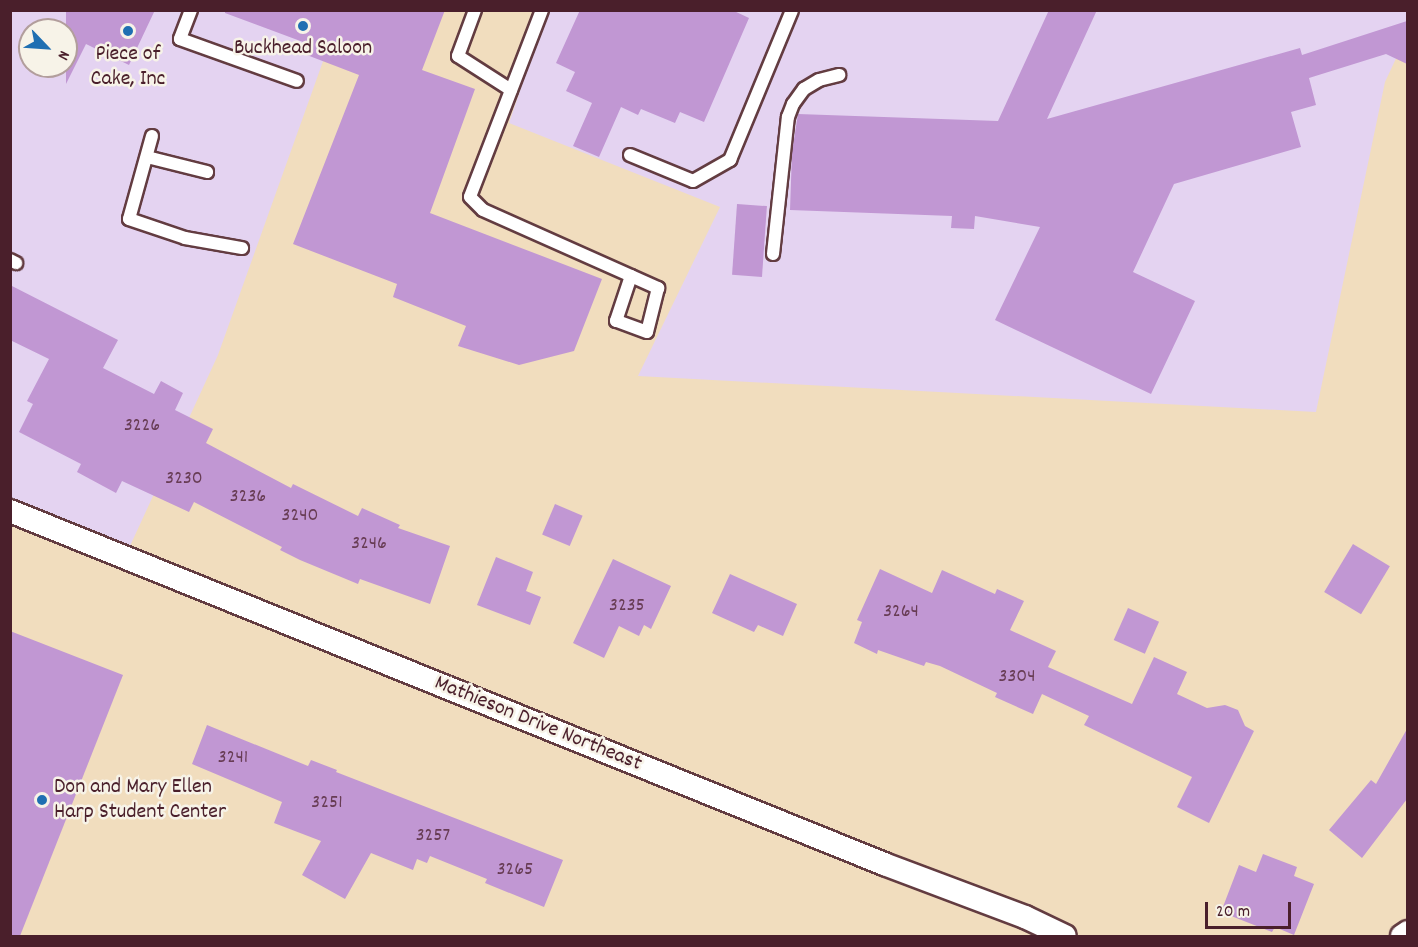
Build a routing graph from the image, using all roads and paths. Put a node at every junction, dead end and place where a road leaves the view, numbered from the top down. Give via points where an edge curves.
1 (191, 10) edge
2 (475, 10) edge
3 (542, 10) edge
4 (792, 10) edge
5 (839, 75) dead end
6 (297, 81) dead end
7 (511, 90) junction
8 (152, 136) dead end
9 (630, 155) dead end
10 (147, 157) junction
11 (207, 172) dead end
12 (242, 248) dead end
13 (773, 254) dead end
14 (631, 276) junction
15 (10, 511) edge
16 (1407, 932) edge
17 (1065, 936) edge
18 (1402, 936) edge

1 - 6 lane via 180,39
2 - 7 lane via 458,56
3 - 7 lane
4 - 9 lane via 730,160 693,181
5 - 13 lane via 804,89 788,117
7 - 14 lane via 470,197 483,210
8 - 10 lane
10 - 11 lane
10 - 12 lane via 129,219 185,238
14 - 14 lane via 658,288 647,332 616,321
15 - 17 street, Mathieson Drive Northeast
16 - 18 street

